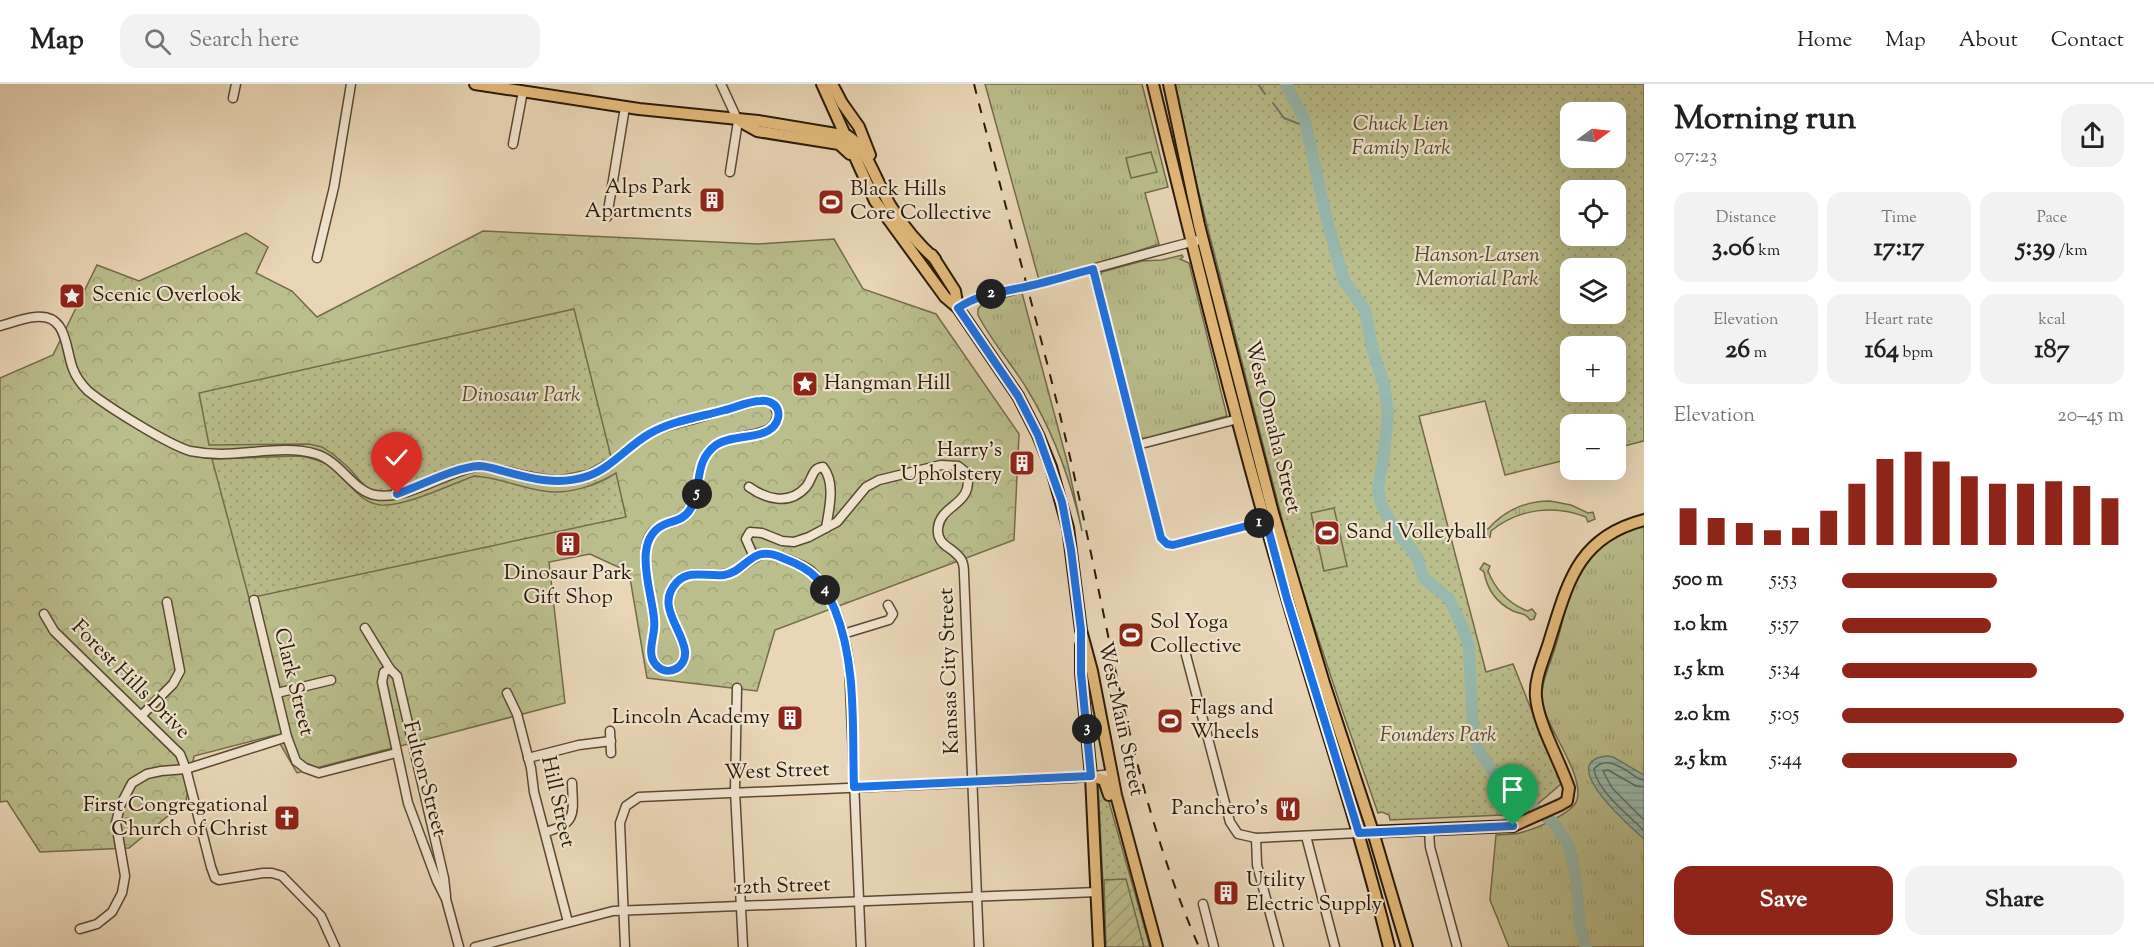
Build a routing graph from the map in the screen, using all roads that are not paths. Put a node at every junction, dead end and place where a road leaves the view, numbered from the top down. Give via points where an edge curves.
1 (236, 84) edge
2 (351, 84) edge
3 (475, 84) edge
4 (721, 84) edge
5 (822, 84) edge
6 (832, 84) edge
7 (1153, 84) edge
8 (1170, 84) edge
9 (523, 91) junction
10 (233, 98) dead end
11 (625, 107) junction
12 (833, 108) junction
13 (847, 111) junction
14 (738, 121) junction
15 (812, 130) junction
16 (780, 134) junction
17 (842, 134) junction
18 (513, 144) dead end
19 (856, 161) junction
20 (730, 172) dead end
21 (607, 217) dead end
22 (1198, 241) junction
23 (317, 258) dead end
24 (934, 259) junction
25 (1093, 269) junction
26 (958, 308) junction
27 (0, 326) edge
28 (1238, 419) junction
29 (1137, 445) junction
30 (749, 486) dead end
31 (1644, 520) edge
32 (1266, 521) junction
33 (826, 528) junction
34 (754, 557) junction
35 (254, 600) dead end
36 (166, 602) dead end
37 (888, 605) dead end
38 (44, 614) dead end
39 (365, 628) dead end
40 (1081, 630) junction
41 (843, 634) junction
42 (1186, 655) dead end
43 (390, 669) junction
44 (331, 680) dead end
45 (737, 688) dead end
46 (277, 693) junction
47 (507, 693) dead end
48 (142, 715) junction
49 (610, 730) dead end
50 (287, 737) junction
51 (610, 741) junction
52 (396, 753) junction
53 (611, 753) dead end
54 (528, 758) junction
55 (186, 769) junction
56 (1112, 774) junction
57 (1091, 776) junction
58 (972, 781) junction
59 (572, 783) dead end
60 (854, 787) junction
61 (735, 791) junction
62 (1429, 830) junction
63 (545, 832) junction
64 (1373, 832) junction
65 (1126, 833) junction
66 (1359, 833) junction
67 (1306, 836) junction
68 (1256, 838) junction
69 (1097, 892) junction
70 (977, 896) junction
71 (446, 899) junction
72 (860, 902) junction
73 (1203, 904) dead end
74 (741, 907) junction
75 (623, 911) junction
76 (568, 922) junction
77 (80, 929) dead end
78 (335, 947) edge
79 (459, 947) edge
80 (475, 947) edge
81 (625, 947) edge
82 (743, 947) edge
83 (861, 947) edge
84 (979, 947) edge
85 (1099, 947) edge
86 (1157, 947) edge
87 (1214, 947) edge
88 (1280, 947) edge
89 (1335, 947) edge
90 (1389, 947) edge
91 (1407, 947) edge
92 (1457, 947) edge

1 - 10 street
2 - 23 street via 334,187
3 - 9 main road
4 - 14 street
5 - 12 main road, West Main Street
6 - 13 main road, West Main Street
7 - 22 main road, West Omaha Street
8 - 22 main road, West Omaha Street
9 - 11 main road
9 - 18 street
11 - 14 main road
11 - 21 street
12 - 15 main road via 828,122
12 - 17 main road, West Main Street
13 - 17 main road via 851,124
13 - 24 main road, West Main Street via 859,127 890,194
14 - 15 main road
14 - 16 main road
14 - 20 street
15 - 17 main road
16 - 17 main road
16 - 19 main road via 839,144
17 - 19 main road, West Main Street
17 - 24 main road via 862,149 892,208
19 - 26 main road, West Main Street via 881,210 945,297
22 - 25 street
22 - 28 main road, West Omaha Street
22 - 64 main road, West Omaha Street via 1290,572
24 - 26 main road, West Main Street via 955,291
25 - 26 street via 982,295
25 - 29 street
26 - 40 main road, West Main Street via 1018,396 1051,467 1068,528
27 - 34 street via 34,317 55,322 65,337 75,374 88,391 179,447 221,454 315,453 374,495 397,494 481,466 547,481 589,476 658,429 750,402 768,401 777,410 774,425 765,432 729,439 712,449 700,468 696,496 688,514 658,527 650,536 646,558 654,624 651,651 656,664 672,670 684,661 685,649 669,609 669,600 680,579 696,574 729,574
28 - 29 street
28 - 32 main road, West Omaha Street
29 - 32 street via 1161,538 1167,544
30 - 33 street via 766,497 784,499 803,490 813,471 823,466 831,500
31 - 62 main road via 1607,536 1577,567 1538,679 1540,713 1569,788 1567,801 1513,826
32 - 66 main road, West Omaha Street
33 - 34 street via 788,543 750,532 746,539
33 - 58 street, Kansas City Street via 872,483 932,466 958,466 967,473 967,490 942,518 938,535 962,561 964,574
34 - 41 street via 773,554 810,571 829,596
35 - 46 street, Clark Street
36 - 48 street via 180,671 173,684
37 - 41 street via 893,614 889,620
38 - 48 street, Forest Hills Drive via 54,631
39 - 43 street, Fulton Street
40 - 56 main road, West Main Street
40 - 57 main road
41 - 60 street via 850,672
42 - 68 street via 1230,822 1238,834
43 - 52 street, Fulton Street via 384,672 382,682
43 - 71 street, Fulton Street via 399,682
44 - 46 street
45 - 61 street
46 - 50 street, Clark Street
47 - 54 street, Hill Street via 517,714
48 - 55 street, Forest Hills Drive via 180,754
49 - 51 street
50 - 52 street, Clark Street via 296,761 319,773
50 - 55 street
51 - 53 street
51 - 54 street
52 - 71 street, Fulton Street via 411,816
54 - 63 street, Hill Street
55 - 77 street via 147,774 128,789 116,823 125,876 122,893 112,912 97,924
55 - 78 street, Forest Hills Drive via 215,878 272,873 282,876 316,910
56 - 57 street, West Street
56 - 65 main road, West Main Street
57 - 58 street, West Street
57 - 65 main road via 1106,782 1114,814
57 - 69 main road
58 - 60 street, West Street
58 - 70 street, Kansas City Street
59 - 63 street via 572,812 567,822 562,828
60 - 61 street, West Street
60 - 72 street
61 - 74 street
61 - 75 street, West Street via 647,796 626,806 619,832
62 - 64 main road
62 - 92 street
63 - 76 street, Hill Street
64 - 66 main road
64 - 91 main road, West Omaha Street
65 - 86 main road, West Main Street
66 - 67 street
66 - 90 main road, West Omaha Street
67 - 68 street
67 - 89 street
68 - 88 street via 1257,865
69 - 70 street, 12th Street
69 - 85 main road
70 - 72 street, 12th Street
70 - 84 street, Kansas City Street
71 - 79 street, Fulton Street
72 - 74 street, 12th Street
72 - 83 street
73 - 87 street
74 - 75 street, 12th Street
74 - 82 street
75 - 76 street, 12th Street
75 - 81 street
76 - 80 street, 12th Street

